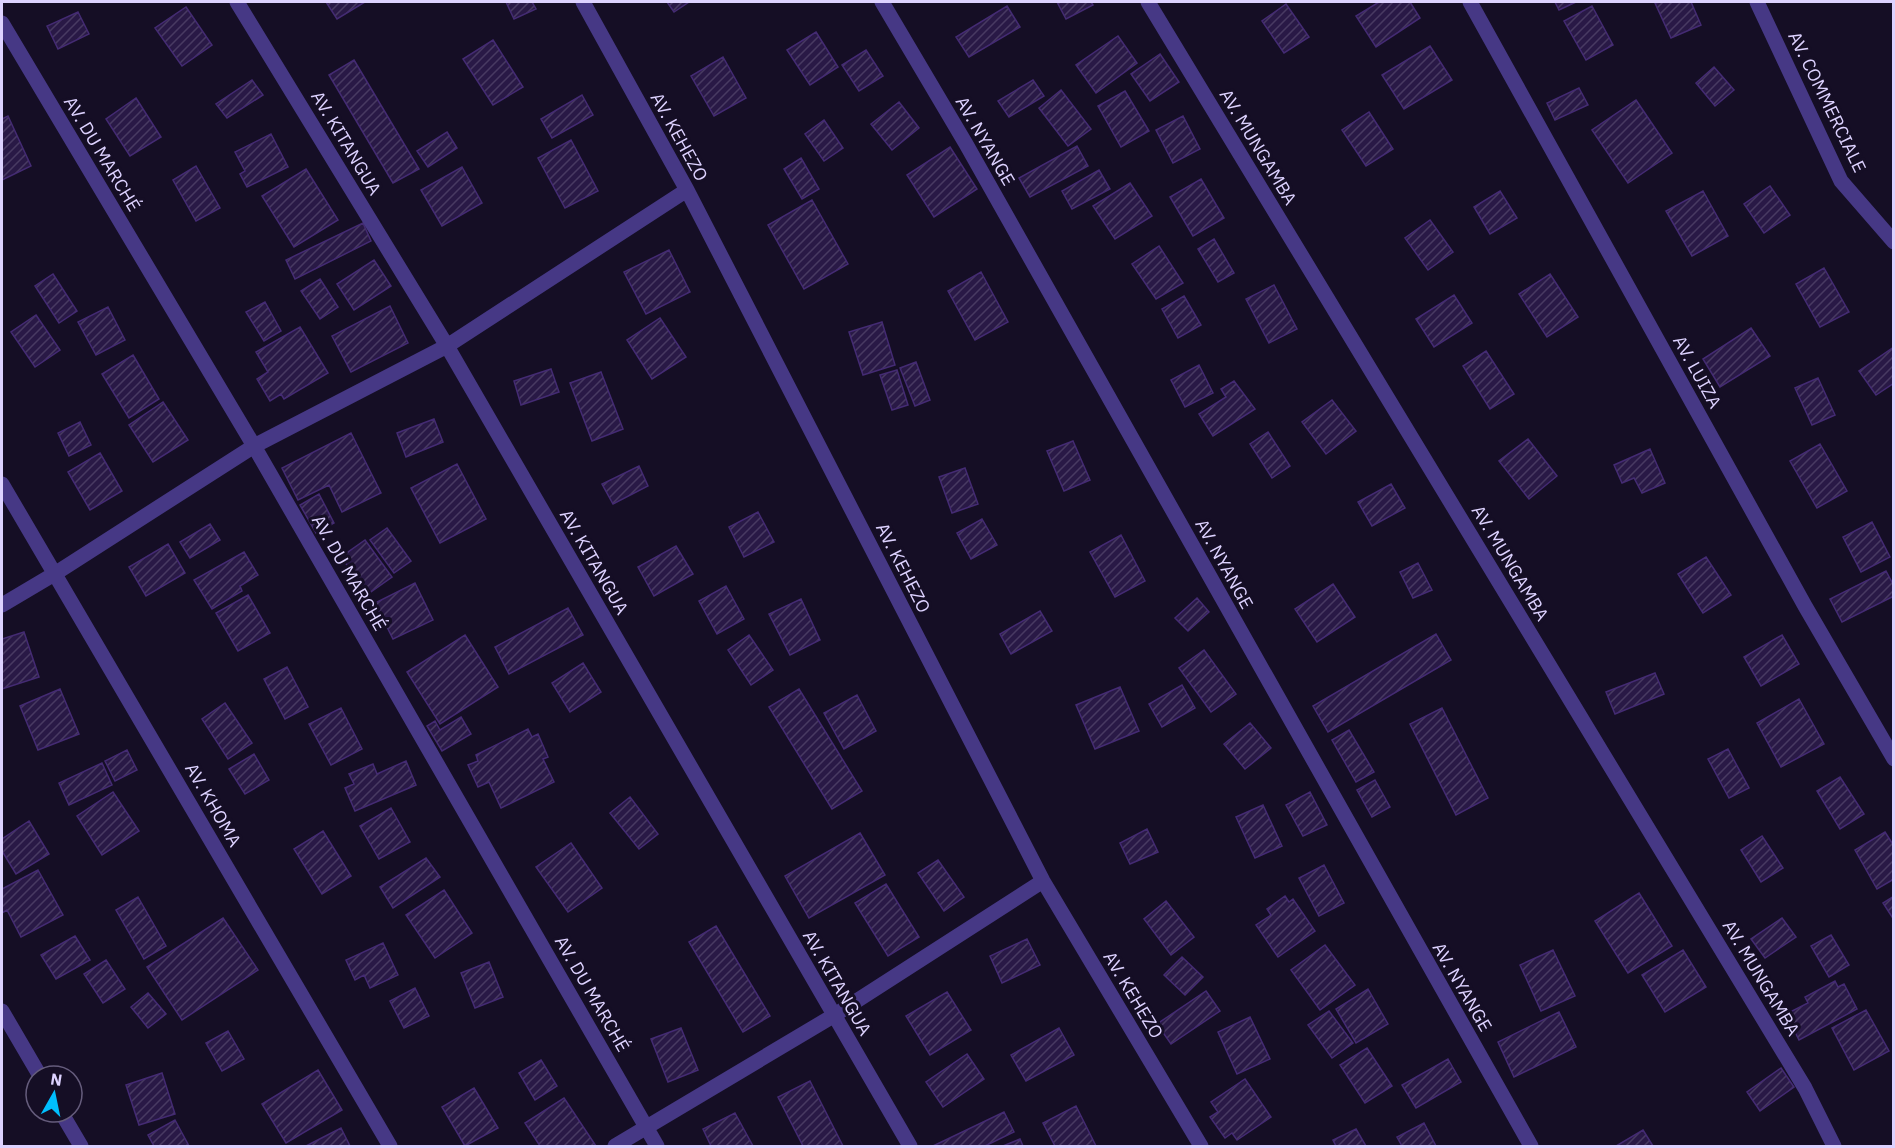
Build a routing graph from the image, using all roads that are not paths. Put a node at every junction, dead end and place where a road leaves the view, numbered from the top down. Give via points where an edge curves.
1 (237, 2) edge
2 (583, 2) edge
3 (882, 2) edge
4 (1148, 2) edge
5 (1470, 2) edge
6 (1757, 2) edge
7 (2, 23) edge
8 (687, 190) junction
9 (1893, 242) edge
10 (447, 346) junction
11 (254, 447) junction
12 (2, 484) edge
13 (56, 573) junction
14 (2, 605) edge
15 (1893, 759) edge
16 (1043, 881) junction
17 (2, 1011) edge
18 (833, 1016) junction
19 (33, 1064) edge
20 (68, 1124) edge
21 (646, 1129) junction
22 (81, 1146) edge
23 (390, 1146) edge
24 (615, 1146) edge
25 (657, 1146) edge
26 (910, 1146) edge
27 (1201, 1146) edge
28 (1532, 1146) edge
29 (1833, 1146) edge

1 - 10 street, AV. KITANGUA
2 - 8 street, AV. KEHEZO
3 - 28 street, AV. NYANGE
4 - 29 street, AV. MUNGAMBA via 1805,1088
5 - 15 street, AV. LUIZA
6 - 9 street, AV. COMMERCIALE via 1841,181
7 - 11 street, AV. DU MARCHÉ
8 - 10 street
8 - 16 street, AV. KEHEZO
10 - 11 street
10 - 18 street, AV. KITANGUA
11 - 13 street
11 - 21 street, AV. DU MARCHÉ
12 - 13 street, AV. KHOMA
13 - 14 street
13 - 23 street, AV. KHOMA
16 - 18 street
16 - 27 street, AV. KEHEZO
17 - 19 street
18 - 21 street
18 - 26 street, AV. KITANGUA
20 - 22 street
21 - 24 street
21 - 25 street, AV. DU MARCHÉ

